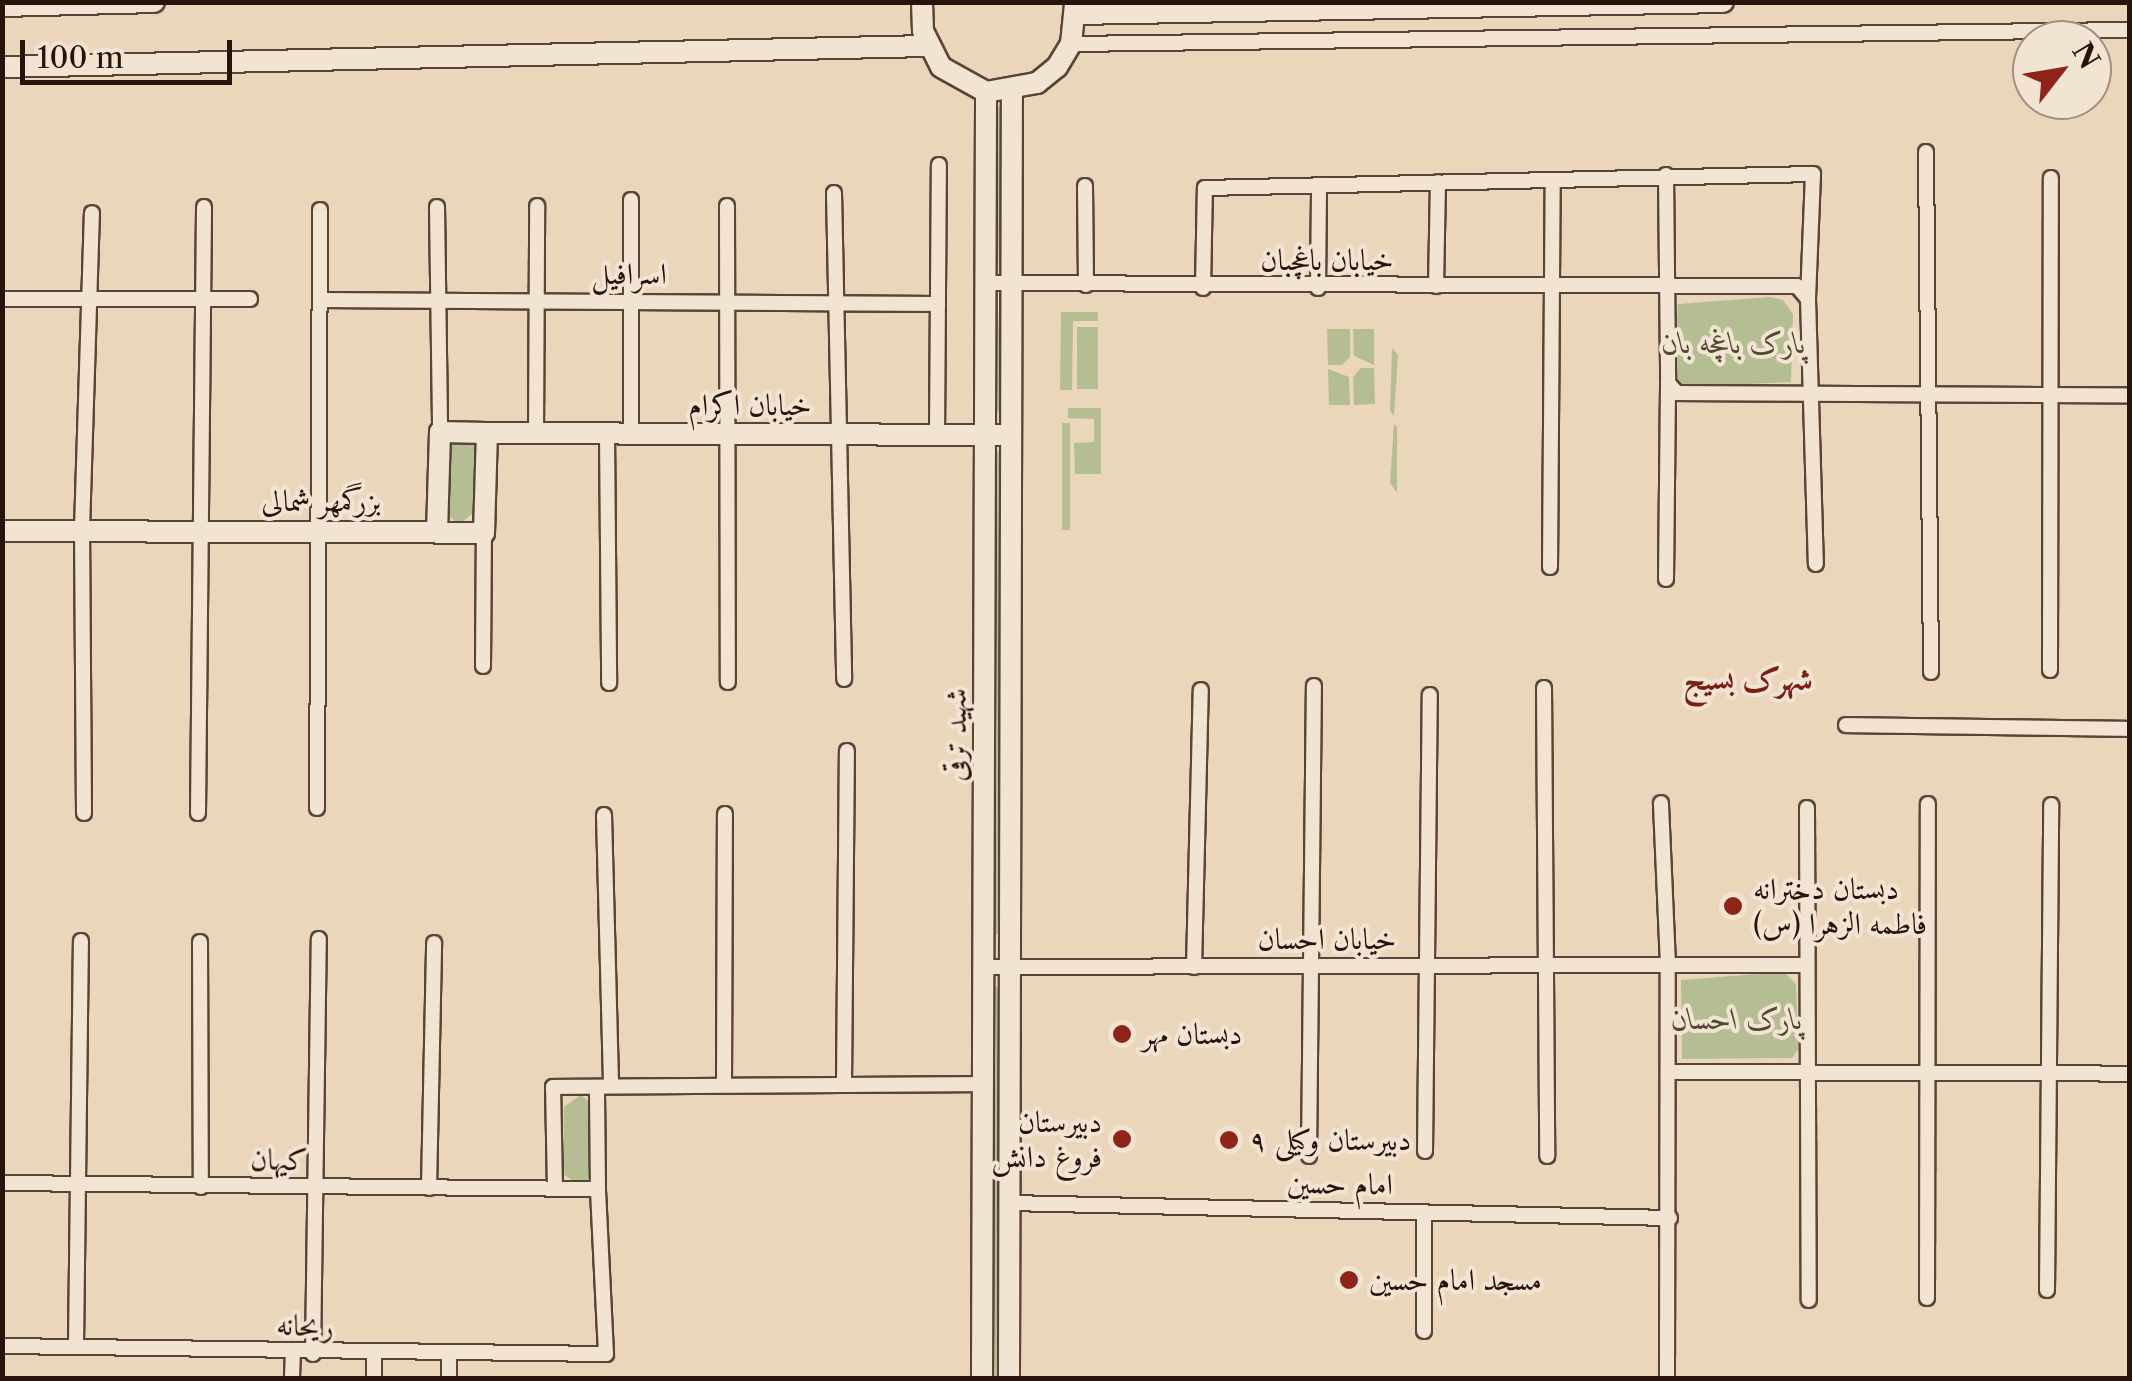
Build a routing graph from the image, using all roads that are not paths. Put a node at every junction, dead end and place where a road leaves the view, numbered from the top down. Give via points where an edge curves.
1 (154, 2) edge
2 (922, 2) edge
3 (1722, 2) edge
4 (2, 6) edge
5 (1076, 8) edge
6 (2130, 30) edge
7 (1071, 44) junction
8 (928, 46) junction
9 (2, 67) edge
10 (986, 92) junction
11 (1012, 92) junction
12 (1926, 152) dead end
13 (939, 165) dead end
14 (1666, 175) junction
15 (2051, 178) dead end
16 (1552, 180) junction
17 (1438, 182) junction
18 (1319, 185) junction
19 (1085, 186) dead end
20 (834, 193) dead end
21 (631, 200) dead end
22 (537, 206) dead end
23 (727, 206) dead end
24 (204, 207) dead end
25 (437, 208) dead end
26 (320, 210) dead end
27 (92, 212) dead end
28 (988, 283) junction
29 (1013, 283) junction
30 (1086, 285) junction
31 (1436, 286) junction
32 (1550, 286) junction
33 (1668, 287) junction
34 (1202, 288) junction
35 (1318, 288) junction
36 (1808, 299) junction
37 (2, 300) edge
38 (92, 300) junction
39 (204, 300) junction
40 (250, 300) dead end
41 (320, 300) junction
42 (437, 300) junction
43 (536, 301) junction
44 (632, 301) junction
45 (728, 301) junction
46 (834, 302) junction
47 (938, 304) junction
48 (1668, 383) junction
49 (1811, 393) junction
50 (1933, 394) junction
51 (2049, 395) junction
52 (2130, 396) edge
53 (440, 432) junction
54 (487, 433) junction
55 (536, 433) junction
56 (607, 433) junction
57 (631, 434) junction
58 (726, 435) junction
59 (938, 435) junction
60 (988, 435) junction
61 (1012, 435) junction
62 (842, 436) junction
63 (82, 529) junction
64 (2, 530) edge
65 (204, 530) junction
66 (317, 531) junction
67 (437, 532) junction
68 (484, 533) junction
69 (1816, 564) dead end
70 (1550, 567) dead end
71 (1666, 578) dead end
72 (483, 666) dead end
73 (2050, 670) dead end
74 (1931, 672) dead end
75 (844, 679) dead end
76 (728, 682) dead end
77 (609, 683) dead end
78 (1314, 686) dead end
79 (1544, 688) dead end
80 (1201, 690) dead end
81 (1430, 696) dead end
82 (1846, 725) dead end
83 (2130, 729) edge
84 (847, 751) dead end
85 (1661, 803) dead end
86 (1928, 804) dead end
87 (2051, 805) dead end
88 (317, 808) dead end
89 (1807, 808) dead end
90 (198, 813) dead end
91 (84, 814) dead end
92 (604, 814) dead end
93 (725, 814) dead end
94 (319, 939) dead end
95 (82, 941) dead end
96 (200, 942) dead end
97 (434, 943) dead end
98 (1668, 965) junction
99 (1807, 965) junction
100 (1311, 966) junction
101 (1427, 966) junction
102 (1546, 966) junction
103 (986, 967) junction
104 (1194, 967) junction
105 (1009, 968) junction
106 (1807, 1071) junction
107 (1670, 1072) junction
108 (1927, 1073) junction
109 (2046, 1073) junction
110 (2130, 1074) edge
111 (844, 1084) junction
112 (984, 1084) junction
113 (724, 1085) junction
114 (604, 1086) junction
115 (1425, 1151) dead end
116 (1310, 1156) dead end
117 (1547, 1156) dead end
118 (2, 1184) edge
119 (80, 1186) junction
120 (202, 1187) junction
121 (316, 1188) junction
122 (429, 1188) junction
123 (554, 1189) junction
124 (598, 1189) junction
125 (1008, 1203) junction
126 (1424, 1213) junction
127 (1670, 1218) junction
128 (2046, 1290) dead end
129 (1927, 1298) dead end
130 (1809, 1300) dead end
131 (1424, 1331) dead end
132 (76, 1345) junction
133 (2, 1346) edge
134 (449, 1353) junction
135 (292, 1354) junction
136 (313, 1354) junction
137 (374, 1356) junction
138 (292, 1378) edge
139 (374, 1378) edge
140 (449, 1378) edge
141 (982, 1378) edge
142 (1009, 1378) edge
143 (1667, 1378) edge

1 - 4 main road
2 - 8 main road
3 - 5 main road
5 - 7 main road
6 - 7 street
7 - 11 main road via 1057,67
8 - 9 main road
8 - 10 main road via 952,76
10 - 11 main road
10 - 28 main road, شهید ترقی
11 - 29 main road, شهید ترقی
12 - 50 street
13 - 47 street
14 - 16 street
14 - 33 street
14 - 36 street via 1813,174
15 - 51 street
16 - 17 street
16 - 32 street
17 - 18 street
17 - 31 street
18 - 34 street via 1205,188
18 - 35 street
19 - 30 street
20 - 46 street
21 - 44 street
22 - 43 street
23 - 45 street
24 - 39 street
25 - 42 street
26 - 41 street
27 - 38 street
28 - 29 street, خیابان باغچبان
28 - 60 main road, شهید ترقی
29 - 30 street, خیابان باغچبان
29 - 61 main road, شهید ترقی
30 - 34 street, خیابان باغچبان
31 - 32 street, خیابان باغچبان
31 - 35 street, خیابان باغچبان
32 - 33 street, خیابان باغچبان
32 - 70 street
33 - 36 street, خیابان باغچبان via 1797,286
33 - 48 street
34 - 35 street, خیابان باغچبان
36 - 49 street
37 - 38 street
38 - 39 street
38 - 63 street
39 - 40 street
39 - 65 street
41 - 42 street, اسرافیل
41 - 66 street
42 - 43 street, اسرافیل
42 - 53 street
43 - 44 street, اسرافیل
43 - 55 street
44 - 45 street, اسرافیل
44 - 57 street
45 - 46 street, اسرافیل
45 - 58 street
46 - 47 street, اسرافیل
46 - 62 street
47 - 59 street
48 - 49 street via 1689,397
48 - 71 street
49 - 50 street
49 - 69 street
50 - 51 street
50 - 74 street
51 - 52 street
51 - 73 street
53 - 54 main road, خیابان اکرام
53 - 67 main road
54 - 55 main road, خیابان اکرام
54 - 68 main road
55 - 56 main road, خیابان اکرام
56 - 57 main road, خیابان اکرام
56 - 77 street
57 - 58 main road, خیابان اکرام
58 - 62 main road, خیابان اکرام
58 - 76 street
59 - 60 main road, خیابان اکرام
59 - 62 main road, خیابان اکرام
60 - 61 main road, خیابان اکرام
60 - 103 main road, شهید ترقی
61 - 105 main road, شهید ترقی
62 - 75 street
63 - 64 main road, بزرگمهر شمالی
63 - 65 main road, بزرگمهر شمالی
63 - 91 street
65 - 66 main road, بزرگمهر شمالی
65 - 90 street
66 - 67 main road, بزرگمهر شمالی
66 - 88 street
67 - 68 main road
68 - 72 street
78 - 100 street
79 - 102 street
80 - 104 street
81 - 101 street
82 - 83 street
84 - 111 street
85 - 98 street
86 - 108 street
87 - 109 street
89 - 99 street
92 - 114 street
93 - 113 street
94 - 121 street
95 - 119 street
96 - 120 street
97 - 122 street
98 - 99 street, خیابان احسان
98 - 102 street, خیابان احسان
98 - 107 street
99 - 106 street
100 - 101 street, خیابان احسان
100 - 104 street, خیابان احسان
100 - 116 street
101 - 102 street, خیابان احسان
101 - 115 street
102 - 117 street
103 - 105 street, خیابان احسان
103 - 112 main road, شهید ترقی
104 - 105 street, خیابان احسان
105 - 125 main road, شهید ترقی
106 - 107 street
106 - 108 street
106 - 130 street
107 - 127 street
108 - 109 street
108 - 129 street
109 - 110 street
109 - 128 street
111 - 112 street
111 - 113 street
112 - 141 main road, شهید ترقی
113 - 114 street
114 - 123 street via 554,1087
114 - 124 street
118 - 119 street, کیهان
119 - 120 street, کیهان
119 - 132 street
120 - 121 street, کیهان
121 - 122 street, کیهان
121 - 136 street
122 - 123 street, کیهان
123 - 124 street, کیهان
124 - 134 street, ریحانه via 606,1354
125 - 126 street, امام حسین
125 - 142 main road, شهید ترقی
126 - 127 street, امام حسین
126 - 131 street
127 - 143 street
132 - 133 street, ریحانه
132 - 135 street, ریحانه
134 - 137 street, ریحانه
134 - 140 street
135 - 136 street, ریحانه
135 - 138 street
136 - 137 street, ریحانه
137 - 139 street

